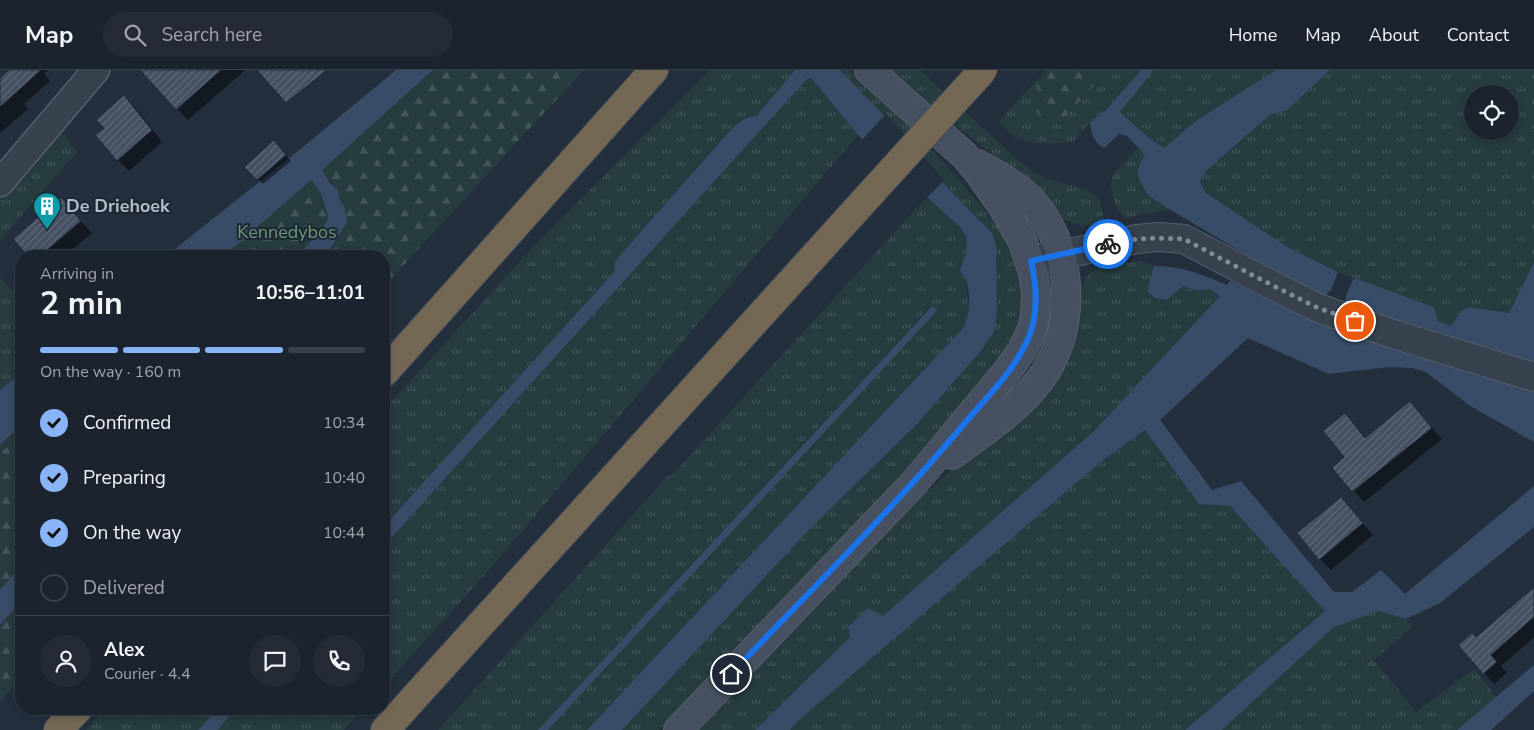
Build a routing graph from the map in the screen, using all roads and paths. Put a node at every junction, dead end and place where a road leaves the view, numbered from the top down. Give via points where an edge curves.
1 (96, 70) edge
2 (654, 70) edge
3 (869, 70) edge
4 (983, 70) edge
5 (964, 155) junction
6 (0, 183) edge
7 (1061, 254) junction
8 (1031, 261) junction
9 (390, 365) edge
10 (1534, 377) edge
11 (915, 482) junction
12 (72, 715) edge
13 (58, 730) edge
14 (385, 730) edge
15 (678, 730) edge

1 - 6 street
2 - 9 highway
3 - 5 main road
4 - 14 highway, bridge
5 - 7 main road via 1030,199 1048,222
5 - 8 main road via 1003,207
7 - 8 street
7 - 10 street via 1137,239 1184,239 1318,308
7 - 11 main road via 1066,279 1064,316 1060,340 1047,370 1014,408
8 - 11 main road via 1036,304 1032,329 1023,349 990,394
11 - 15 main road
12 - 13 highway

